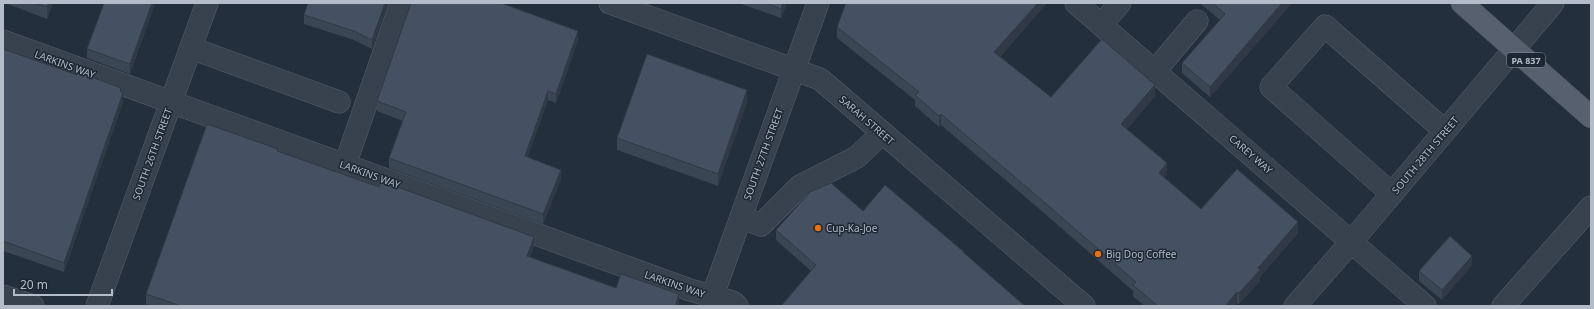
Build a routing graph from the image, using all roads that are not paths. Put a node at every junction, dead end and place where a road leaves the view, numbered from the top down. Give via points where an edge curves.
1 (207, 3) edge
2 (401, 3) edge
3 (610, 3) edge
4 (818, 3) edge
5 (1076, 3) edge
6 (1120, 3) edge
7 (1462, 3) edge
8 (1553, 3) edge
9 (1197, 21) dead end
10 (1101, 24) junction
11 (3, 41) edge
12 (191, 48) junction
13 (1514, 49) junction
14 (794, 69) junction
15 (1155, 71) junction
16 (171, 102) junction
17 (339, 102) dead end
18 (1591, 117) edge
19 (1445, 131) junction
20 (882, 133) junction
21 (345, 165) junction
22 (1392, 194) junction
23 (1589, 214) edge
24 (741, 216) junction
25 (1352, 242) junction
26 (3, 296) edge
27 (710, 301) edge
28 (1305, 303) edge
29 (33, 306) edge
30 (97, 306) edge
31 (737, 306) edge
32 (1084, 306) edge
33 (1425, 306) edge
34 (1503, 306) edge

1 - 12 street, SOUTH 26TH STREET
2 - 21 street
3 - 14 street, SARAH STREET
4 - 14 street, SOUTH 27TH STREET
5 - 10 street, CAREY WAY
6 - 10 street
7 - 13 main road, PA 837
8 - 13 street, SOUTH 28TH STREET
9 - 15 street
10 - 15 street, CAREY WAY
11 - 16 street, LARKINS WAY
12 - 16 street, SOUTH 26TH STREET
12 - 17 street
13 - 18 main road, PA 837
13 - 19 street, SOUTH 28TH STREET
14 - 20 street, SARAH STREET via 820,79
14 - 24 street, SOUTH 27TH STREET
15 - 25 street, CAREY WAY
16 - 21 street, LARKINS WAY
16 - 30 street, SOUTH 26TH STREET
19 - 22 street, SOUTH 28TH STREET
19 - 22 street via 1325,26 1271,87
20 - 24 street via 857,157 800,186 761,225
20 - 32 street, SARAH STREET
21 - 27 street, LARKINS WAY via 690,290
22 - 25 street, SOUTH 28TH STREET
23 - 34 street
24 - 27 street, SOUTH 27TH STREET
25 - 28 street, SOUTH 28TH STREET
25 - 33 street, CAREY WAY
26 - 29 street
27 - 31 street, LARKINS WAY via 733,302

